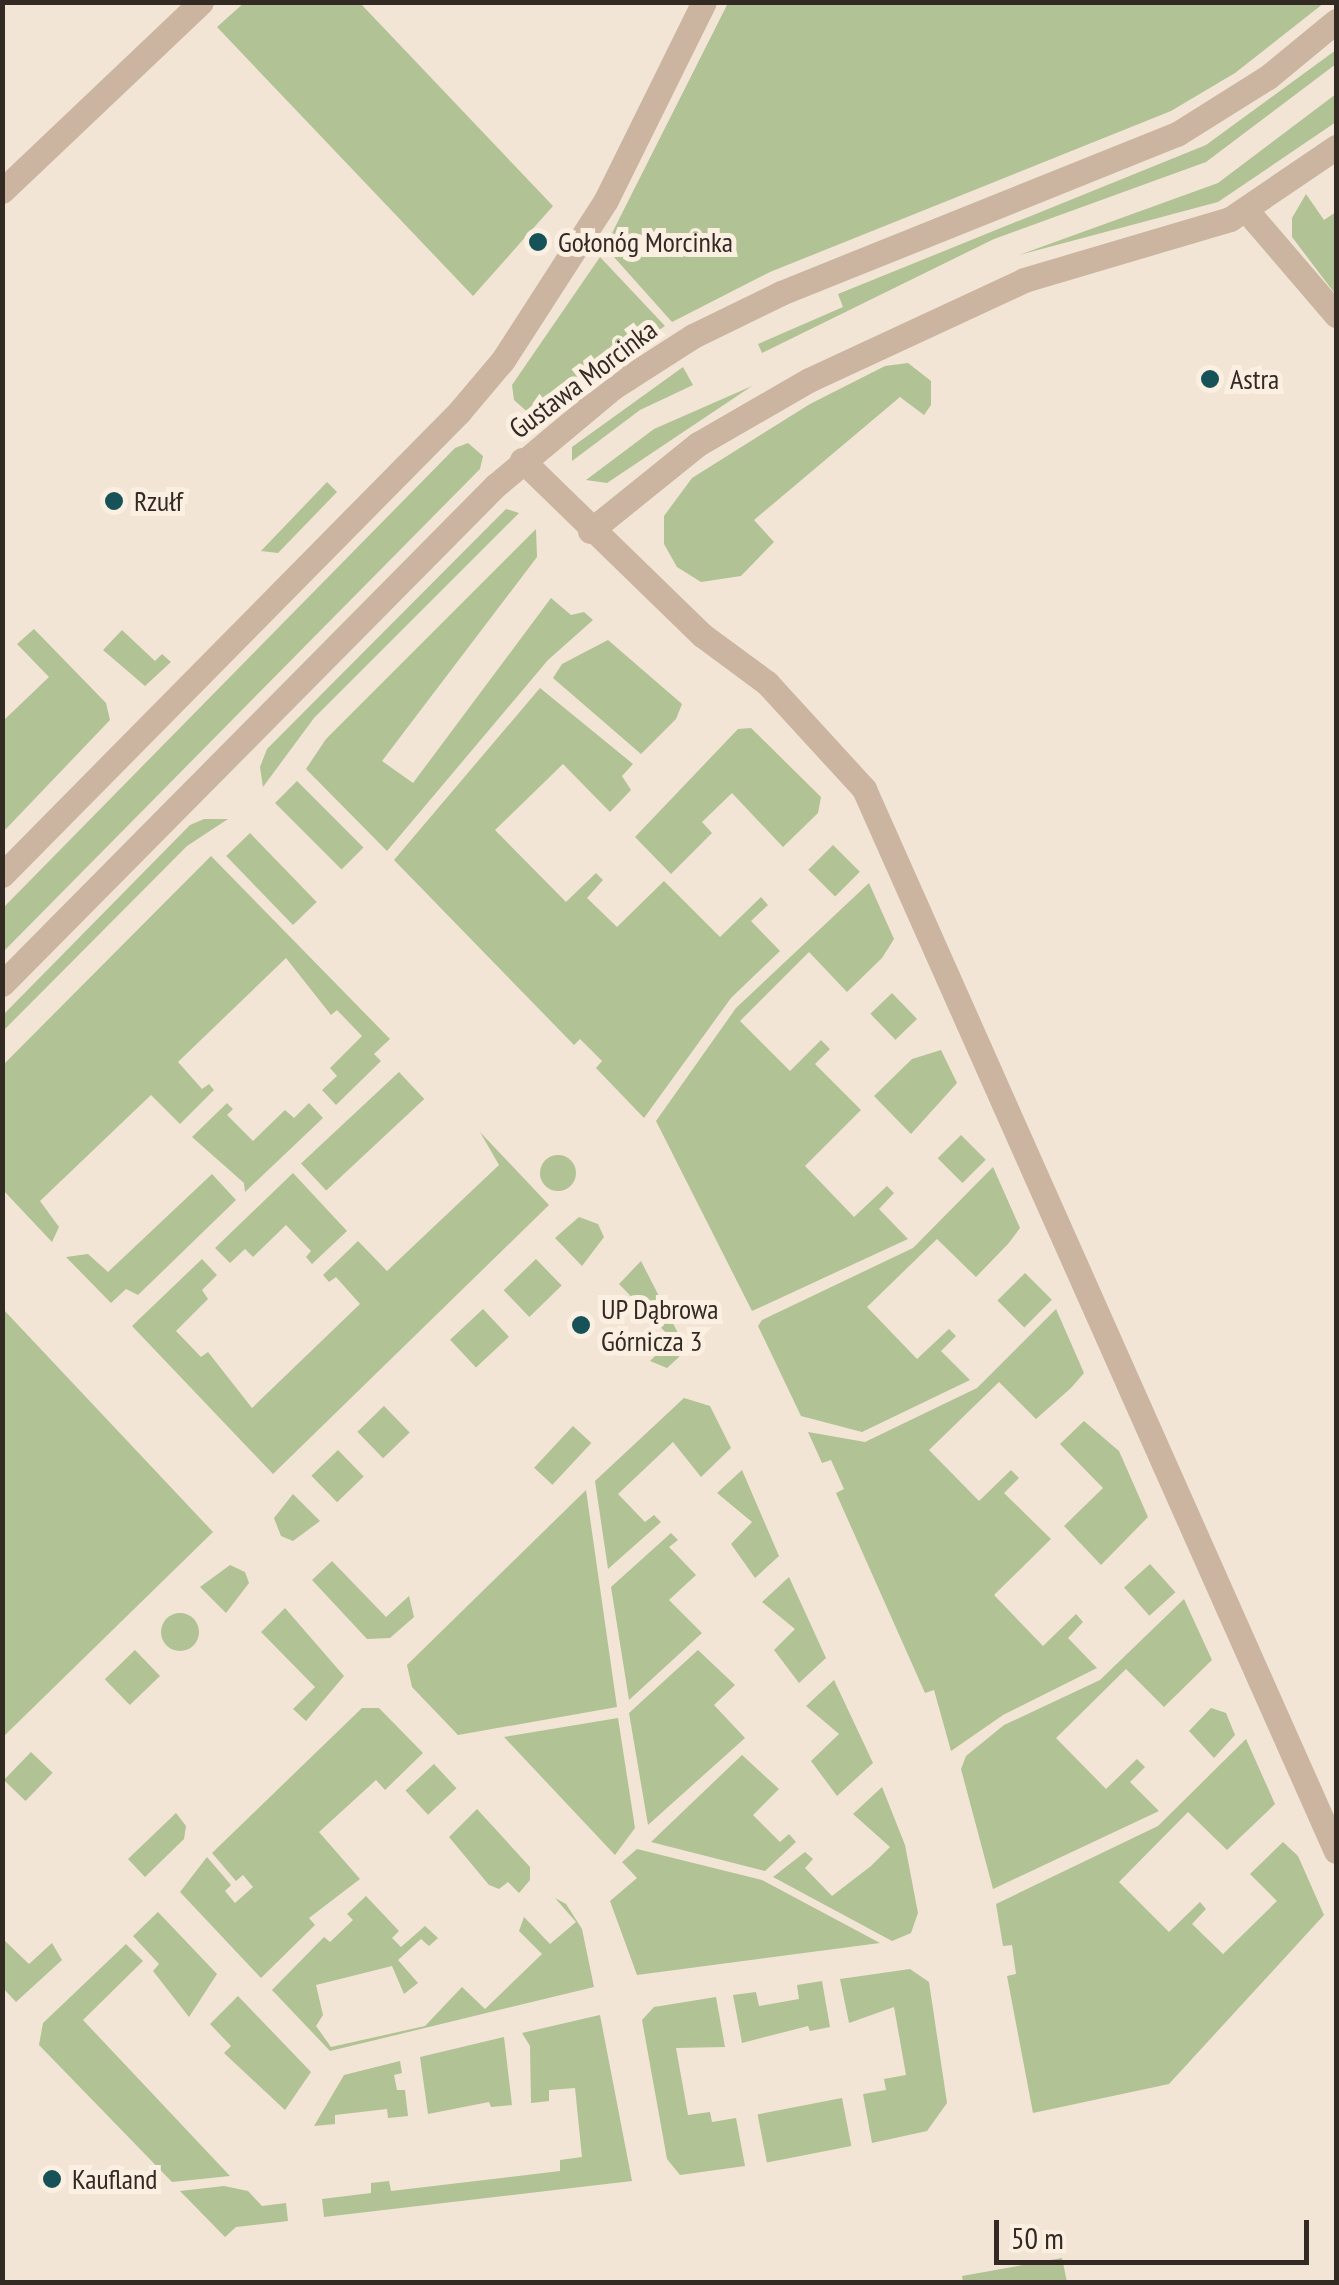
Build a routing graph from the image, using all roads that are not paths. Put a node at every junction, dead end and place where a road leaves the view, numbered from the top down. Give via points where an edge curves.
1 (201, 2) edge
2 (704, 2) edge
3 (1336, 21) edge
4 (1336, 147) edge
5 (2, 191) edge
6 (1247, 211) junction
7 (1336, 315) edge
8 (522, 460) junction
9 (590, 532) junction
10 (2, 875) edge
11 (2, 984) edge
12 (1336, 1851) edge

1 - 5 street
2 - 10 street, Gustawa Morcinka via 590,227 503,360
3 - 8 street, Gustawa Morcinka via 1268,76 1177,134 712,326 612,388
4 - 6 street
6 - 7 street
6 - 9 street via 1024,280 825,372 698,444
8 - 9 street
8 - 11 street, Gustawa Morcinka
9 - 12 street via 702,635 756,672 864,790

